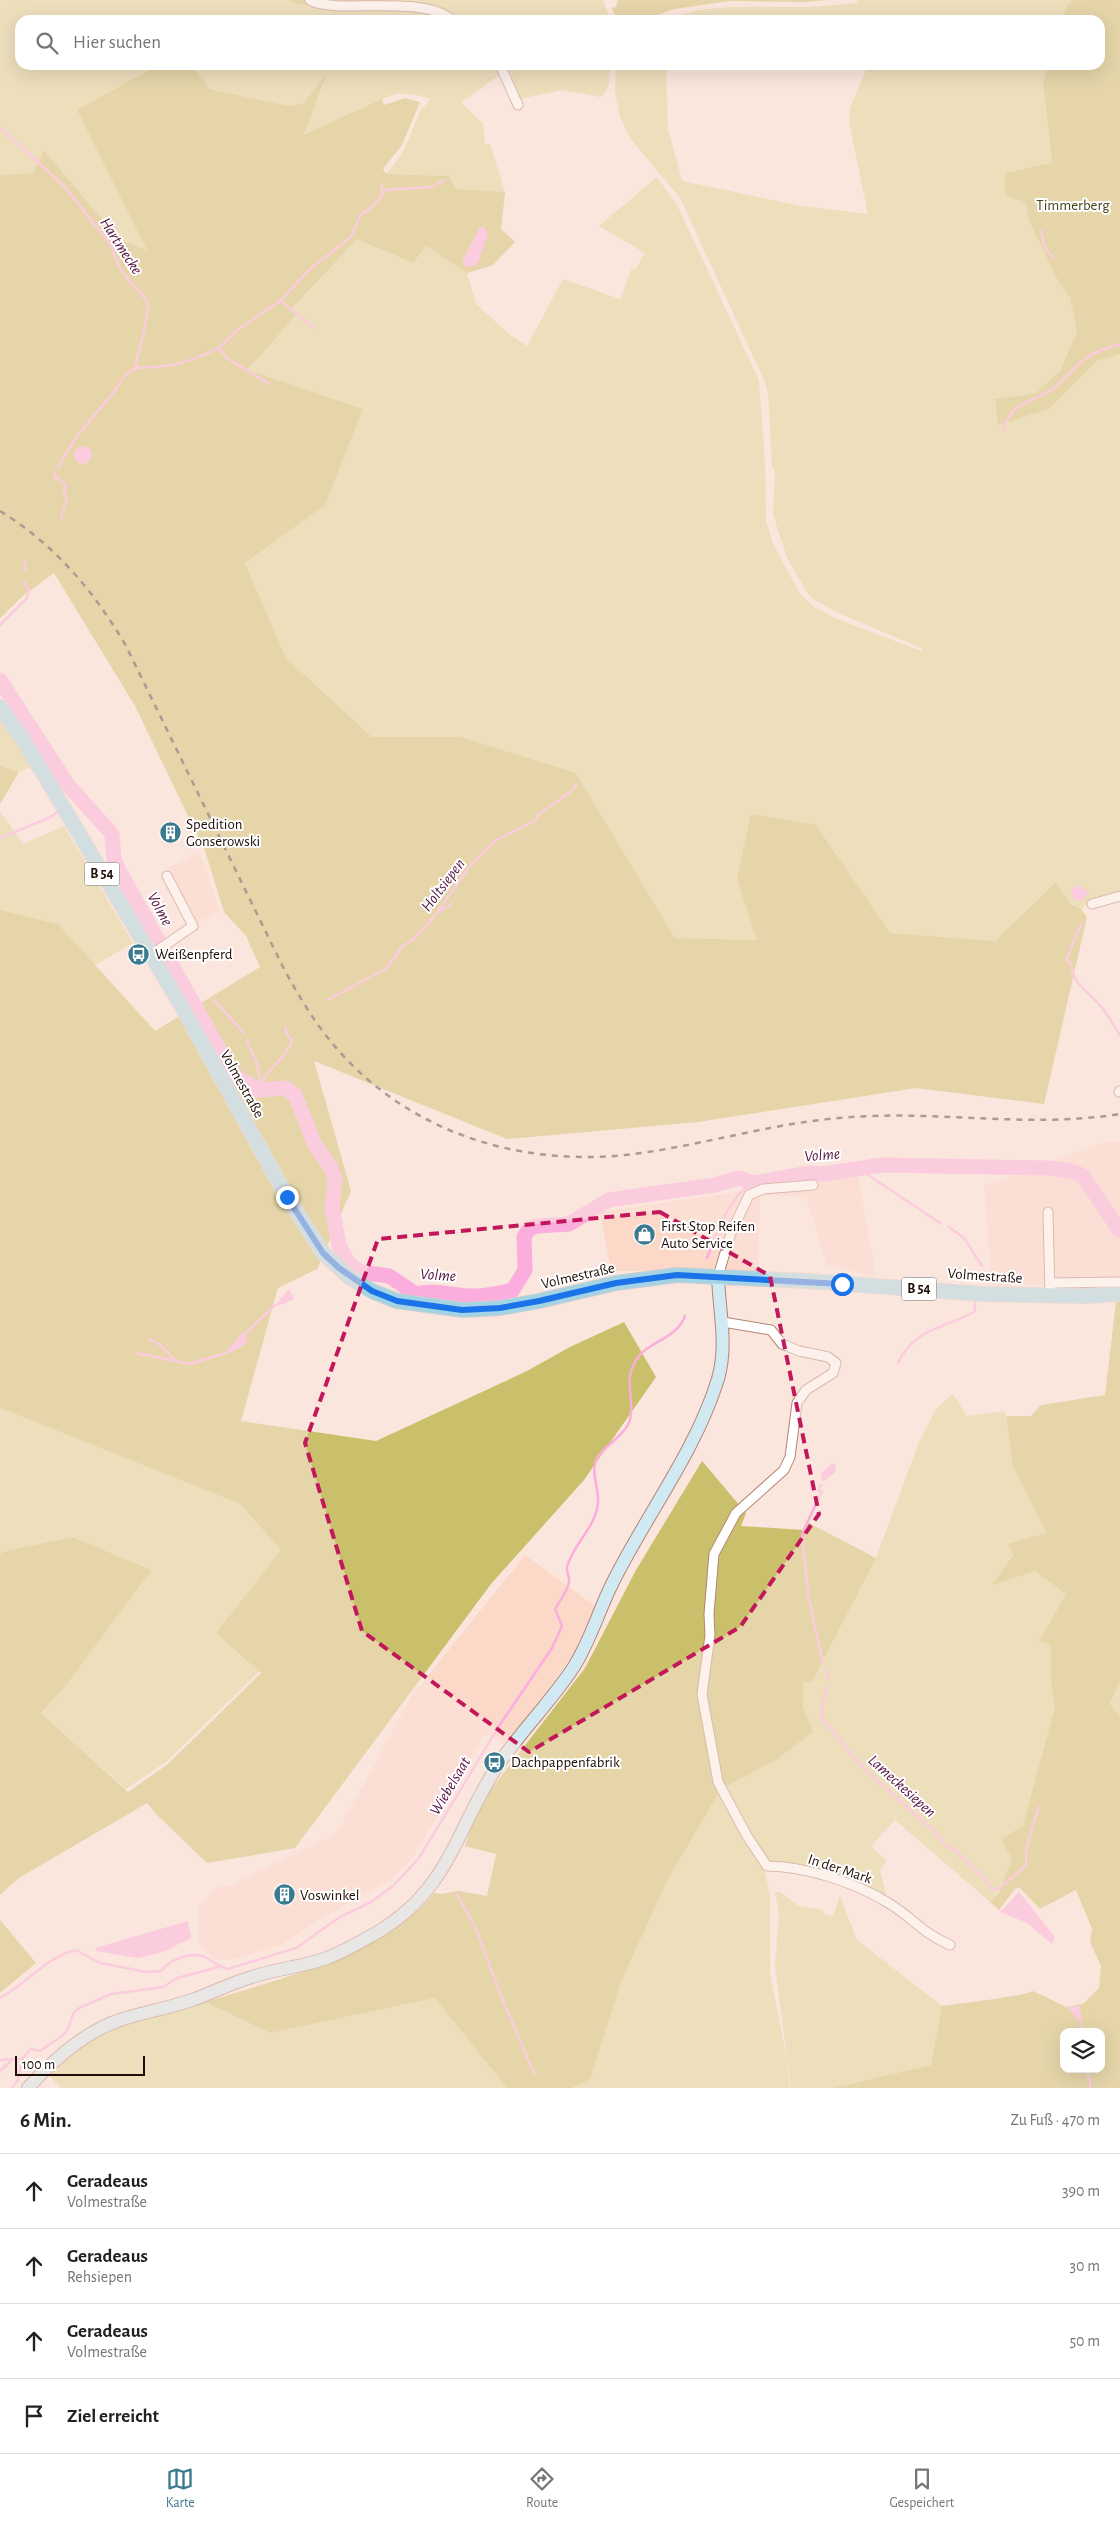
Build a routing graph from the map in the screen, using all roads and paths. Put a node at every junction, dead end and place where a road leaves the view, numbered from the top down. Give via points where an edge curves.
1 (310, 0) edge
2 (445, 15) edge
3 (502, 70) edge
4 (518, 104) dead end
5 (0, 707) edge
6 (167, 876) dead end
7 (1120, 896) edge
8 (1092, 904) dead end
9 (153, 953) junction
10 (813, 1184) dead end
11 (1048, 1212) dead end
12 (718, 1276) junction
13 (1120, 1282) edge
14 (1050, 1289) junction
15 (1120, 1294) edge
16 (723, 1322) junction
17 (950, 1944) dead end
18 (28, 2088) edge

1 - 2 street via 332,5 426,9
3 - 4 street
5 - 9 main road, B 54
6 - 9 street via 193,926
7 - 8 street
9 - 12 main road, Volmestraße / B 54 via 283,1190 323,1253 349,1277 372,1291 397,1301 462,1310 500,1308 616,1283 677,1275
10 - 12 street via 763,1189 749,1196
11 - 14 street
12 - 14 main road, Volmestraße / B 54 via 983,1294
12 - 16 main road
13 - 14 street
14 - 15 main road, Volmestraße / B 54
16 - 17 street, In der Mark via 770,1330 782,1344 828,1357 836,1363 836,1368 800,1396 790,1457 784,1470 736,1513 714,1554 710,1635 702,1694 718,1782 766,1866 782,1866 820,1875 865,1890 891,1904 930,1936
16 - 18 main road via 721,1367 703,1420 612,1584 584,1649 573,1669 498,1765 477,1798 440,1874 416,1905 375,1933 324,1959 252,1976 192,2000 118,2021 72,2047

